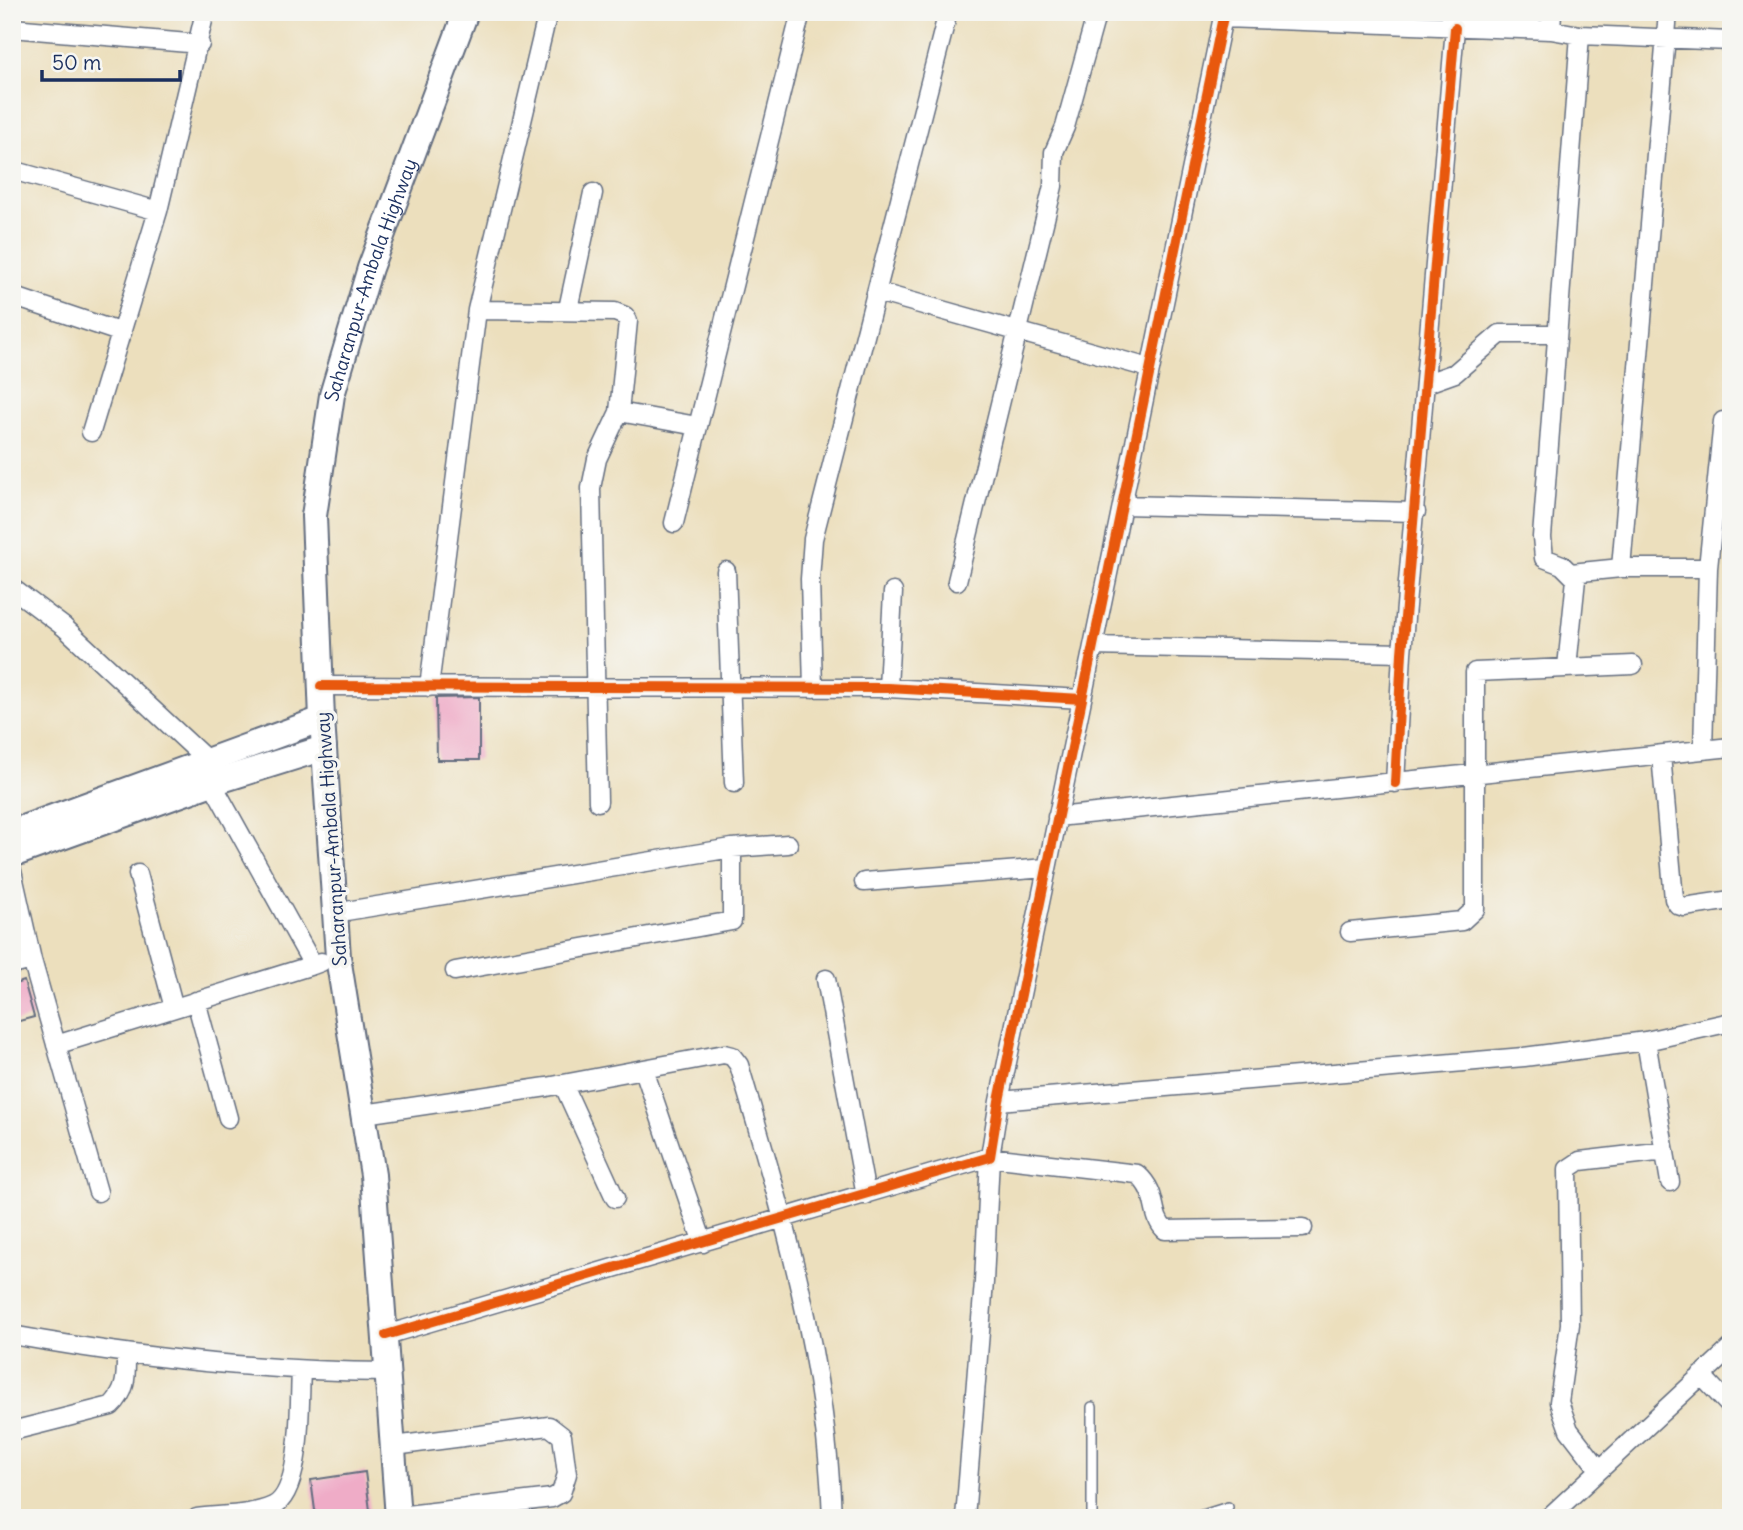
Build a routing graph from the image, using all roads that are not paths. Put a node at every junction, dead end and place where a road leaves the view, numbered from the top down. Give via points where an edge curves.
1 (205, 12) edge
2 (466, 12) edge
3 (548, 12) edge
4 (801, 12) edge
5 (948, 12) edge
6 (1097, 12) edge
7 (1668, 12) edge
8 (1223, 15) edge
9 (1552, 21) edge
10 (1455, 27) junction
11 (12, 28) edge
12 (1580, 35) junction
13 (1666, 38) junction
14 (1731, 41) edge
15 (200, 44) junction
16 (12, 170) edge
17 (593, 193) dead end
18 (158, 211) junction
19 (877, 292) junction
20 (12, 296) edge
21 (568, 309) junction
22 (477, 310) junction
23 (1018, 332) junction
24 (121, 333) junction
25 (1557, 334) junction
26 (1149, 368) junction
27 (1427, 383) junction
28 (619, 412) junction
29 (1723, 421) dead end
30 (697, 426) junction
31 (92, 432) dead end
32 (1122, 505) junction
33 (1416, 512) junction
34 (674, 523) dead end
35 (1621, 568) junction
36 (1707, 568) junction
37 (726, 571) dead end
38 (1570, 573) junction
39 (957, 581) dead end
40 (12, 588) edge
41 (893, 592) dead end
42 (1093, 646) junction
43 (1402, 653) junction
44 (1633, 665) dead end
45 (1567, 667) junction
46 (321, 686) junction
47 (429, 687) junction
48 (594, 688) junction
49 (731, 688) junction
50 (813, 688) junction
51 (888, 688) junction
52 (1082, 699) junction
53 (322, 719) junction
54 (1731, 747) edge
55 (324, 748) junction
56 (1703, 750) junction
57 (1661, 755) junction
58 (210, 772) junction
59 (1475, 774) junction
60 (734, 783) dead end
61 (1395, 783) junction
62 (598, 802) dead end
63 (1057, 817) junction
64 (12, 832) edge
65 (788, 844) dead end
66 (732, 848) junction
67 (12, 855) edge
68 (1046, 868) junction
69 (12, 871) edge
70 (138, 874) dead end
71 (864, 882) dead end
72 (1731, 900) edge
73 (334, 913) junction
74 (1350, 932) dead end
75 (338, 957) junction
76 (32, 960) junction
77 (12, 965) edge
78 (313, 965) junction
79 (455, 971) dead end
80 (826, 979) dead end
81 (196, 1001) junction
82 (174, 1008) junction
83 (1731, 1022) edge
84 (1646, 1041) junction
85 (56, 1045) junction
86 (644, 1070) junction
87 (563, 1084) junction
88 (999, 1101) junction
89 (364, 1114) junction
90 (228, 1118) dead end
91 (1665, 1151) junction
92 (990, 1157) junction
93 (1670, 1182) dead end
94 (98, 1192) dead end
95 (866, 1195) junction
96 (615, 1198) dead end
97 (785, 1219) junction
98 (1303, 1228) dead end
99 (703, 1243) junction
100 (12, 1335) edge
101 (386, 1335) junction
102 (1731, 1348) edge
103 (127, 1356) junction
104 (301, 1371) junction
105 (389, 1372) junction
106 (1701, 1375) junction
107 (1093, 1407) dead end
108 (1731, 1407) edge
109 (12, 1432) edge
110 (394, 1446) junction
111 (1599, 1469) junction
112 (1228, 1507) dead end
113 (398, 1517) edge
114 (197, 1518) edge
115 (832, 1518) edge
116 (965, 1518) edge
117 (1092, 1518) edge
118 (1193, 1518) edge
119 (1548, 1518) edge

1 - 15 street
2 - 46 main road, Saharanpur-Ambala Highway via 370,268 332,395 314,516
3 - 22 street
4 - 30 street
5 - 19 street
6 - 23 street via 1054,152 1055,177
7 - 13 street
8 - 10 street
8 - 26 street
9 - 10 street
9 - 12 street
10 - 27 street
11 - 15 street
12 - 13 street
12 - 25 street
13 - 14 street
13 - 35 street
15 - 18 street
16 - 18 street
17 - 21 street
18 - 24 street
19 - 23 street
19 - 50 street via 813,539
20 - 24 street
21 - 22 street
21 - 28 street via 615,312 628,321
22 - 47 street
23 - 26 street
23 - 39 street
24 - 31 street
25 - 27 street via 1500,334 1455,373
25 - 38 street via 1542,551 1544,558
26 - 32 street
27 - 33 street
28 - 30 street
28 - 48 street via 597,459 591,488
29 - 36 street
30 - 34 street
32 - 33 street
32 - 42 street
33 - 43 street
35 - 36 street
35 - 38 street
36 - 56 street
37 - 49 street
38 - 45 street via 1576,579 1576,591
40 - 58 street via 64,627
41 - 51 street
42 - 43 street
42 - 52 street
43 - 61 street
44 - 45 street
45 - 59 street via 1475,672
46 - 47 street
46 - 53 main road, Saharanpur-Ambala Highway
47 - 48 street
48 - 49 street
48 - 62 street
49 - 50 street
49 - 60 street
50 - 51 street
51 - 52 street
52 - 63 street
53 - 55 main road, Saharanpur-Ambala Highway
53 - 58 main road
54 - 56 street
55 - 58 main road
55 - 73 main road, Saharanpur-Ambala Highway
56 - 57 street
57 - 59 street
57 - 72 street via 1674,899 1684,907
58 - 64 main road
58 - 67 main road
58 - 78 street
59 - 61 street
59 - 74 street via 1475,909 1462,921
61 - 63 street
63 - 68 street
65 - 66 street
66 - 73 street
66 - 79 street via 732,921
68 - 71 street
68 - 88 street
69 - 76 street
70 - 82 street
73 - 75 main road, Saharanpur-Ambala Highway
75 - 78 street
75 - 89 main road, Saharanpur-Ambala Highway
76 - 77 street
76 - 85 street
78 - 81 street
80 - 95 street
81 - 82 street
81 - 90 street
82 - 85 street
83 - 84 street
84 - 88 street via 1524,1057
84 - 91 street
85 - 94 street
86 - 87 street
86 - 97 street via 724,1054 737,1060
86 - 99 street
87 - 89 street
87 - 96 street
88 - 92 street
89 - 101 main road, Saharanpur-Ambala Highway
91 - 93 street
91 - 111 street via 1580,1161 1568,1169 1570,1324 1559,1402 1569,1430
92 - 95 street
92 - 98 street via 1137,1174 1152,1191 1159,1224 1165,1230
92 - 116 street
95 - 97 street
97 - 99 street
97 - 115 street via 823,1402
99 - 101 street
100 - 103 street
101 - 105 main road, Saharanpur-Ambala Highway
102 - 106 street
103 - 104 street
103 - 109 street via 125,1385 111,1406
104 - 105 street
104 - 114 street via 295,1463 284,1499 272,1507
105 - 110 main road, Saharanpur-Ambala Highway
106 - 108 street
106 - 111 street
107 - 117 lane
110 - 113 main road, Saharanpur-Ambala Highway
110 - 113 street via 550,1426 562,1436 567,1474 561,1493 552,1498
111 - 119 street
112 - 118 lane

